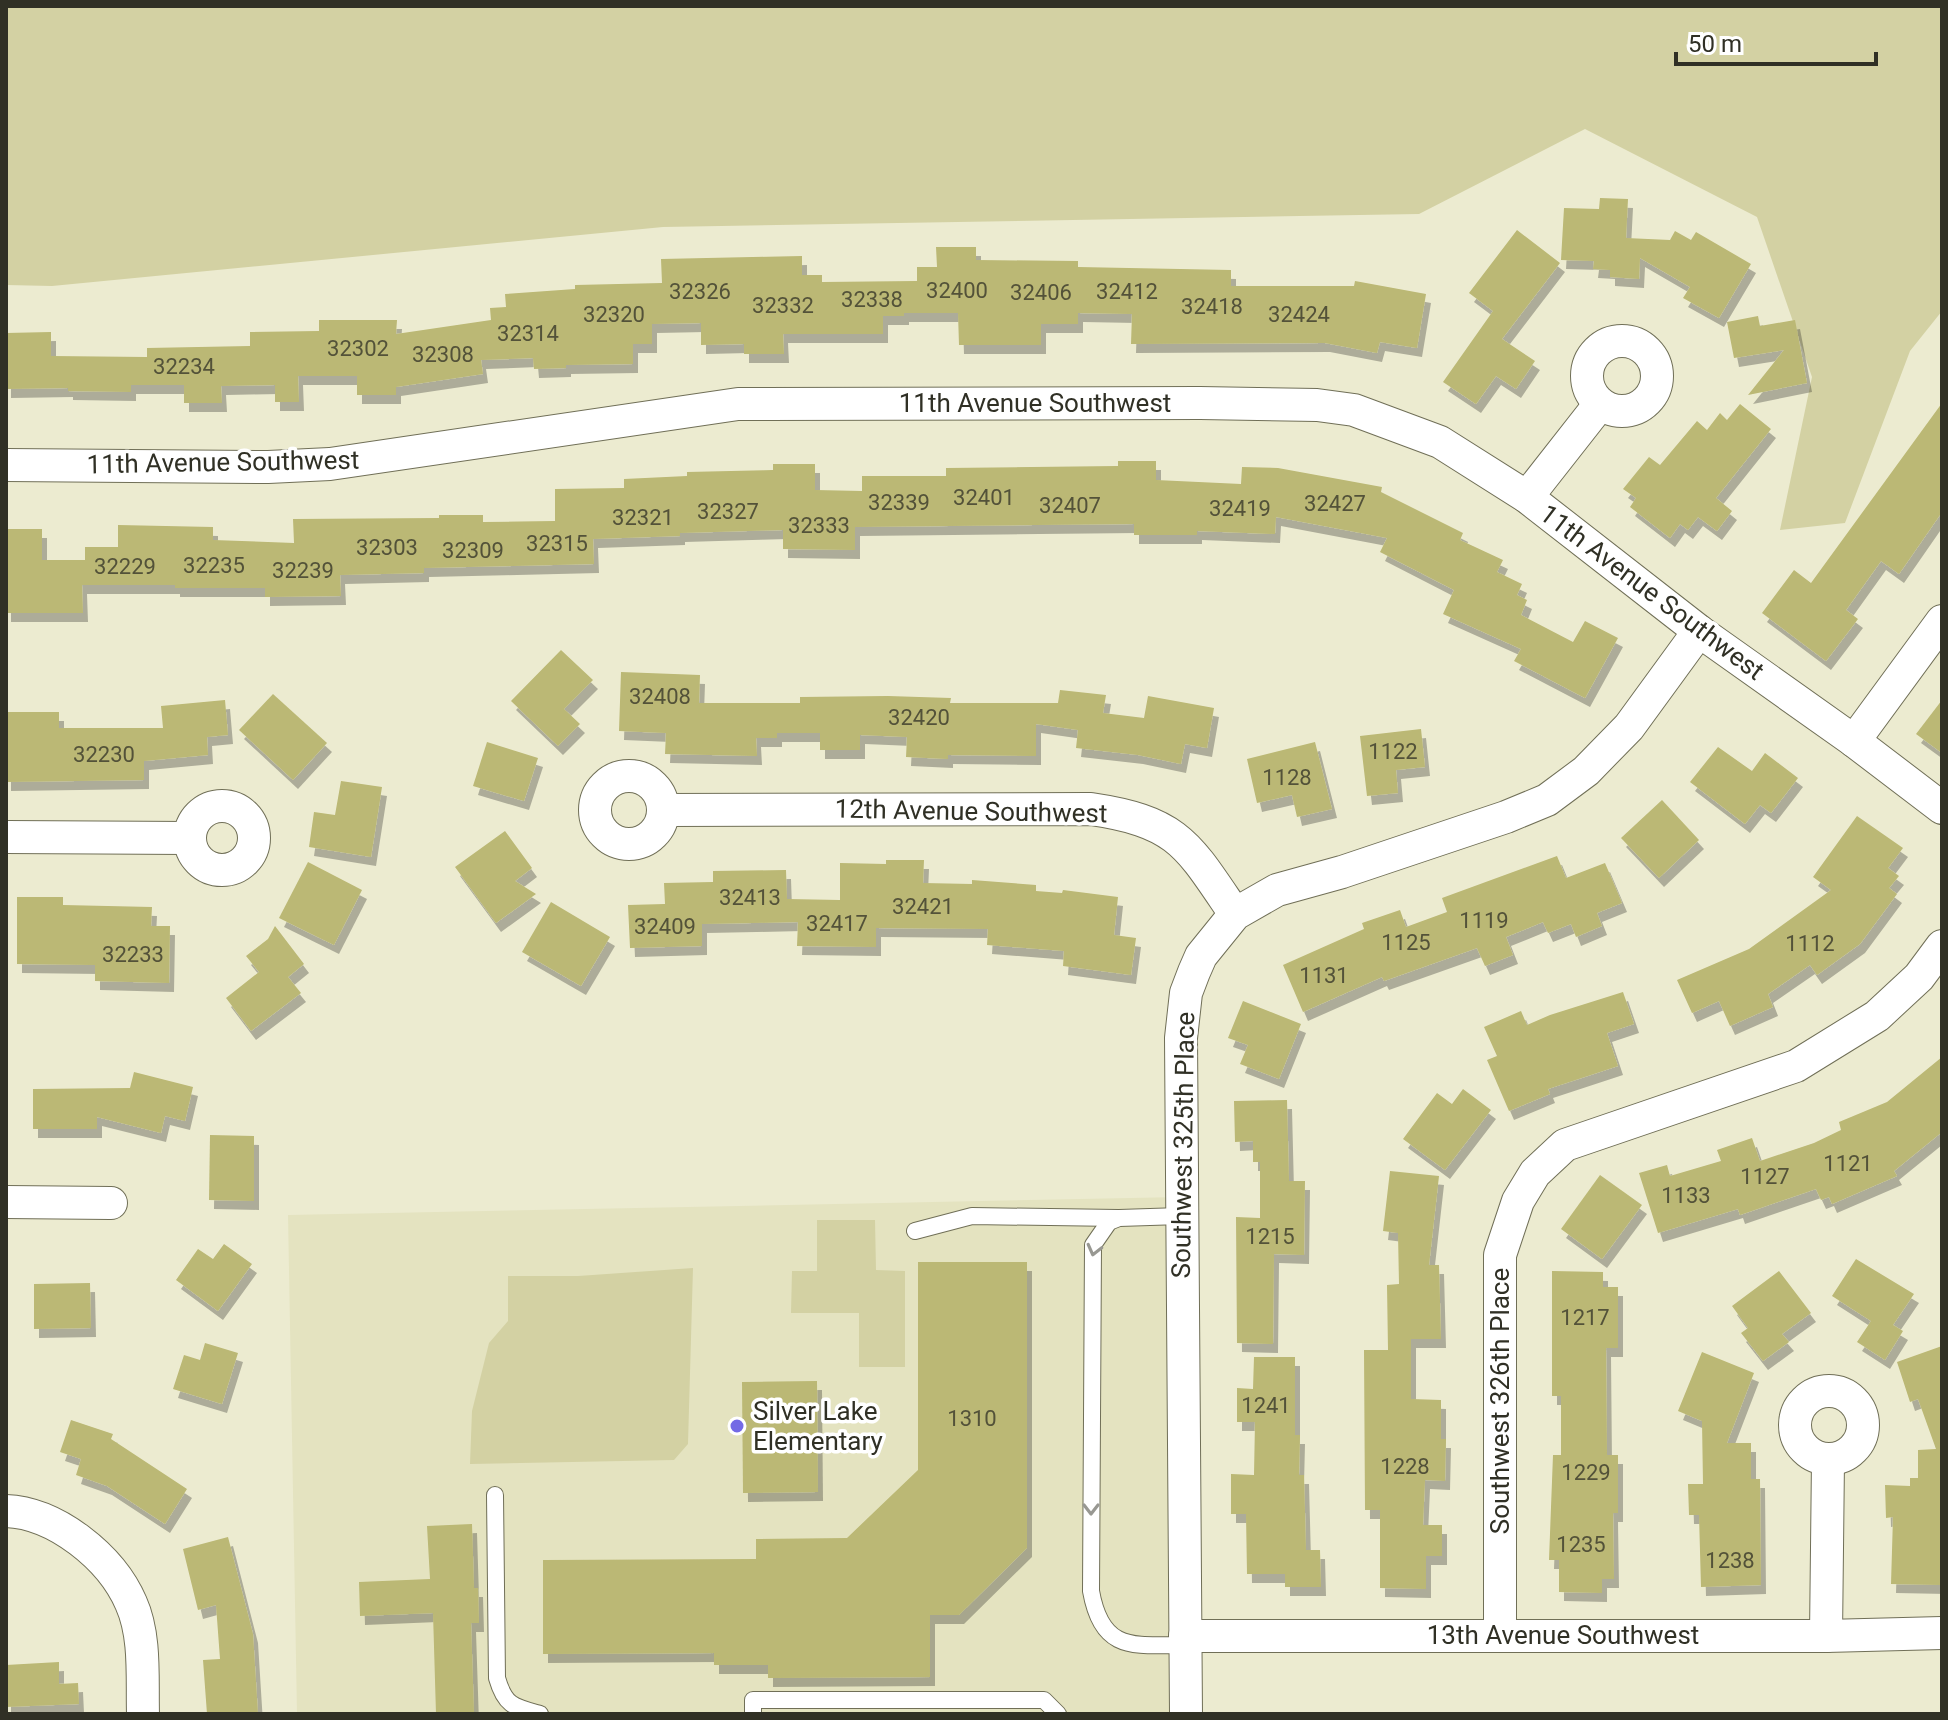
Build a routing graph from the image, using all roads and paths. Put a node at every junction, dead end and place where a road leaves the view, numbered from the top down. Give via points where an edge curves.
1 (1600, 404) dead end
2 (6, 465) edge
3 (1527, 497) junction
4 (1942, 621) edge
5 (1699, 631) junction
6 (1854, 741) junction
7 (1942, 808) edge
8 (664, 810) dead end
9 (6, 837) edge
10 (189, 838) dead end
11 (1235, 914) junction
12 (1942, 946) edge
13 (6, 1202) edge
14 (111, 1203) dead end
15 (1181, 1216) junction
16 (1119, 1218) junction
17 (915, 1231) dead end
18 (1828, 1460) dead end
19 (495, 1495) dead end
20 (6, 1511) edge
21 (1942, 1633) edge
22 (1500, 1634) junction
23 (1826, 1636) junction
24 (1185, 1641) junction
25 (143, 1714) edge
26 (540, 1714) edge
27 (753, 1714) edge
28 (1058, 1714) edge
29 (1186, 1714) edge

1 - 3 street
2 - 3 street, 11th Avenue Southwest via 330,464 738,404 1317,405 1354,410 1440,442
3 - 5 street, 11th Avenue Southwest
4 - 6 street
5 - 6 street, 11th Avenue Southwest
5 - 11 street, Southwest 325th Place via 1629,727 1586,771 1547,800 1277,890
6 - 7 street, 11th Avenue Southwest
8 - 11 street, 12th Avenue Southwest via 1091,809 1130,815 1164,828 1192,851
9 - 10 street
11 - 15 street, Southwest 325th Place via 1201,956 1186,993
12 - 22 street, Southwest 326th Place via 1919,977 1877,1016 1796,1066 1565,1145 1535,1173 1518,1201 1500,1255
13 - 14 street
15 - 16 lane
15 - 24 street, Southwest 325th Place
16 - 17 lane via 972,1216
16 -> 24 lane via 1101,1231 1091,1257 1091,1591 1097,1614 1117,1641
18 - 23 street
19 - 26 lane via 497,1678 514,1707
20 - 25 street via 53,1521 85,1544 113,1575 131,1603 138,1628
21 - 23 street, 13th Avenue Southwest
22 - 23 street, 13th Avenue Southwest
22 - 24 street, 13th Avenue Southwest
24 - 29 street, Southwest 325th Place
27 - 28 lane via 753,1700 1044,1700

